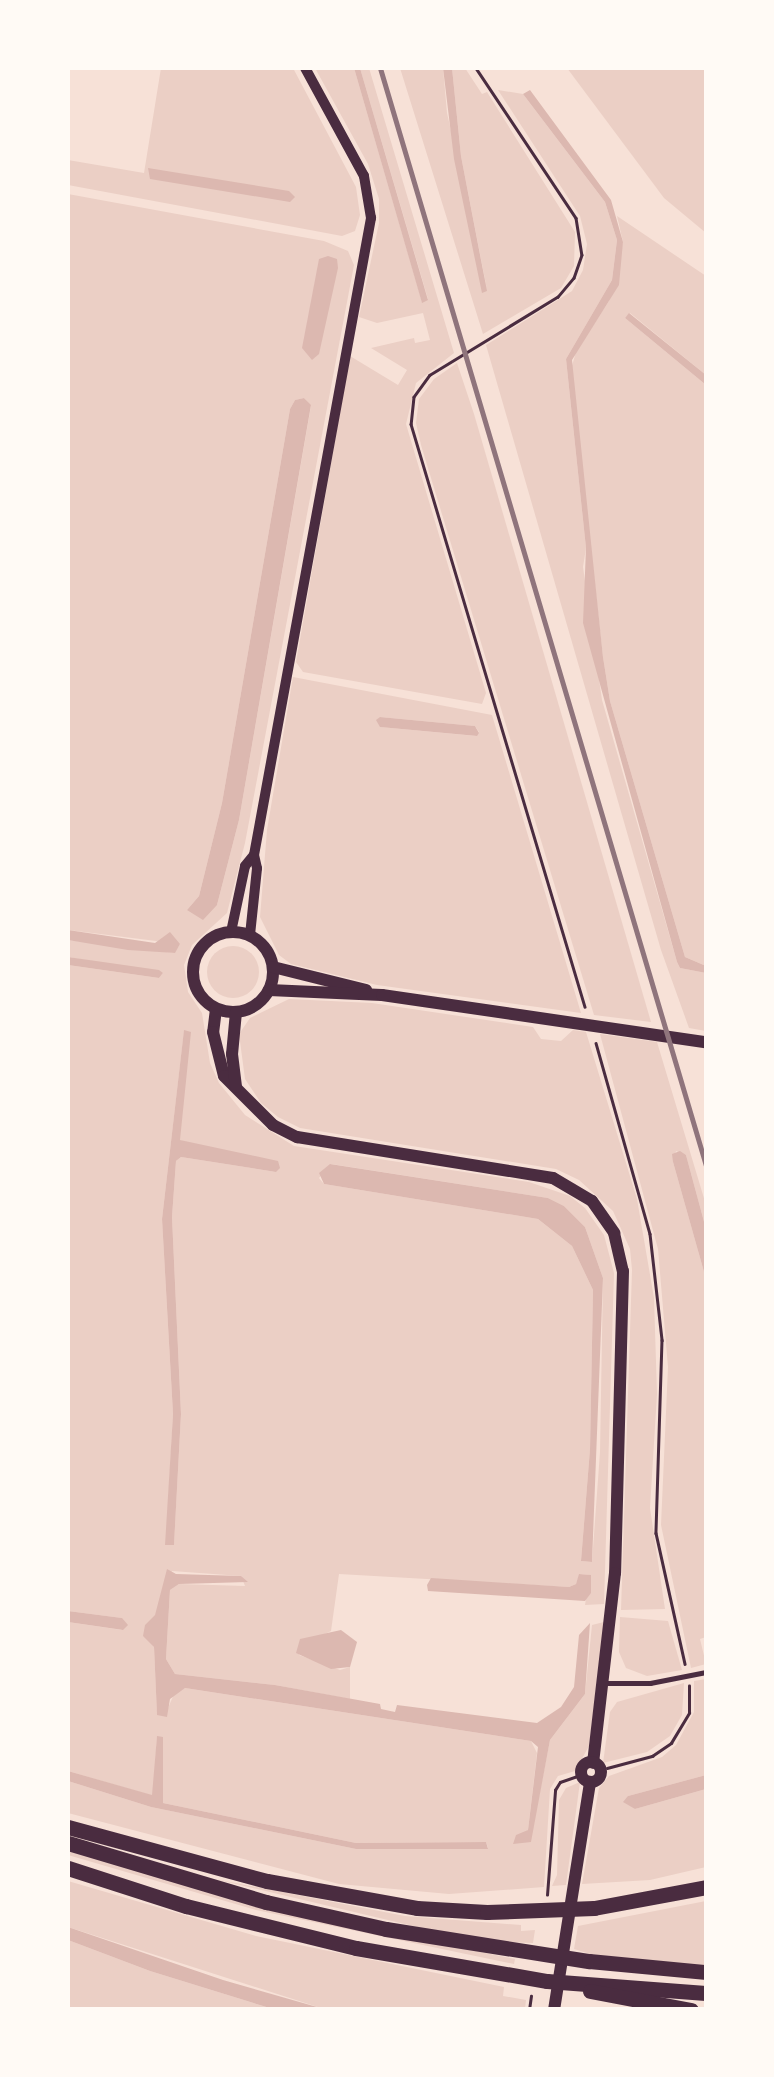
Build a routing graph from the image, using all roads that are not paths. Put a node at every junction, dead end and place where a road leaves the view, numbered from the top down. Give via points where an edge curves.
1 (305, 68) edge
2 (254, 855) junction
3 (231, 932) junction
4 (250, 936) junction
5 (273, 967) junction
6 (269, 990) junction
7 (382, 995) junction
8 (216, 1009) junction
9 (236, 1012) junction
10 (706, 1042) edge
11 (236, 1087) junction
12 (706, 1672) edge
13 (606, 1682) junction
14 (68, 1827) edge
15 (68, 1844) edge
16 (68, 1868) edge
17 (706, 1887) edge
18 (706, 1972) edge
19 (585, 1986) junction
20 (706, 1993) edge
21 (554, 2010) edge
22 (691, 2010) edge

1 - 2 street via 364,176 372,218
2 - 3 street via 245,866
2 - 4 street
3 - 4 street
3 - 8 street via 204,944 193,966 198,991
4 - 5 street via 266,948
5 - 6 street
5 - 7 street
6 - 7 street
6 - 9 street via 255,1006
7 - 10 street
8 - 9 street
8 - 11 street via 216,1053
9 - 11 street
11 - 13 street via 264,1118 296,1137 553,1178 592,1201 610,1224 623,1271
12 - 13 lane via 650,1684
13 - 21 street via 597,1766 584,1766
14 - 17 highway via 328,1894 417,1908 594,1908
15 - 18 highway via 295,1909 518,1951
16 - 19 highway via 287,1932 540,1983
19 - 20 highway
19 - 22 highway

